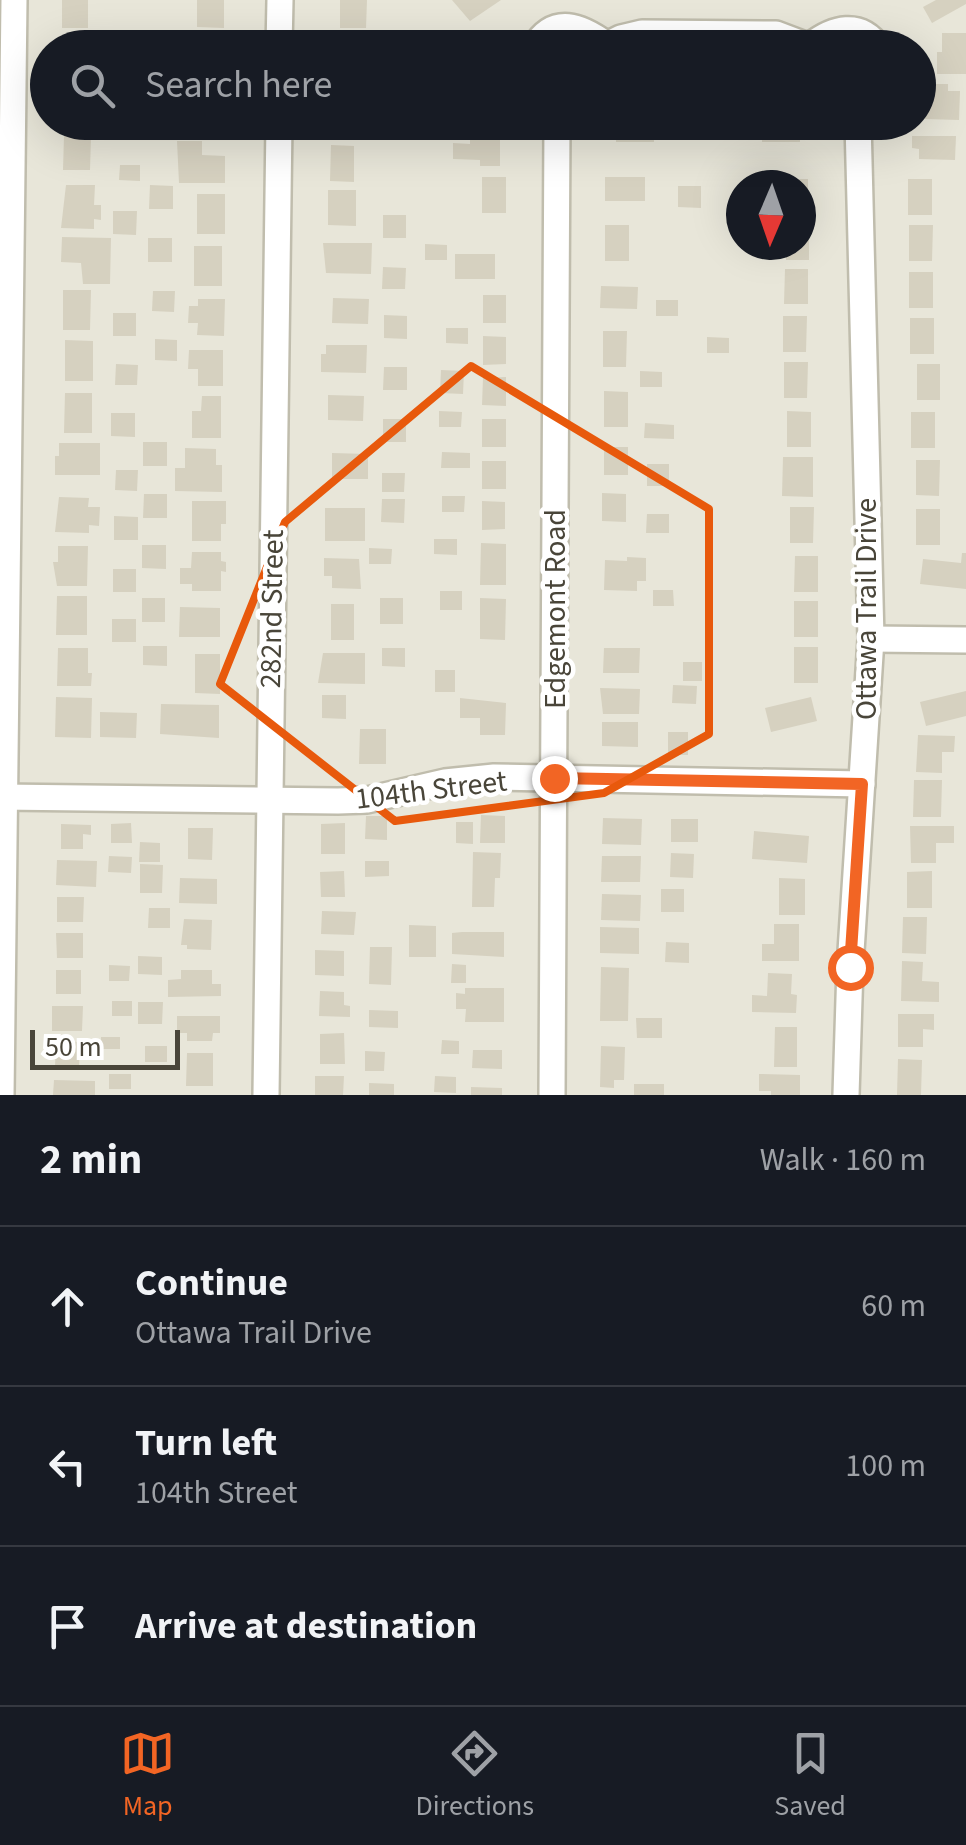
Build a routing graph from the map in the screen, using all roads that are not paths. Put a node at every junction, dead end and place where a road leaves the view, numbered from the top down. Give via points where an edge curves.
1 (14, 0) edge
2 (280, 0) edge
3 (280, 30) edge
4 (550, 30) edge
5 (586, 30) edge
6 (7, 57) edge
7 (278, 140) edge
8 (558, 140) edge
9 (858, 140) edge
10 (871, 639) junction
11 (966, 640) edge
12 (554, 778) junction
13 (862, 784) junction
14 (2, 797) edge
15 (270, 799) junction
16 (1, 1095) edge
17 (266, 1095) edge
18 (552, 1095) edge
19 (846, 1095) edge

1 - 6 street
2 - 3 street
4 - 5 street
6 - 14 street
7 - 15 street, 282nd Street
8 - 12 street, Edgemont Road
9 - 10 street, Ottawa Trail Drive
10 - 11 street
10 - 13 street, Ottawa Trail Drive
12 - 13 street, 104th Street
12 - 15 street, 104th Street via 445,782 367,800
12 - 18 street, Edgemont Road
13 - 19 street, Ottawa Trail Drive
14 - 15 street, 104th Street
14 - 16 street
15 - 17 street, 282nd Street

